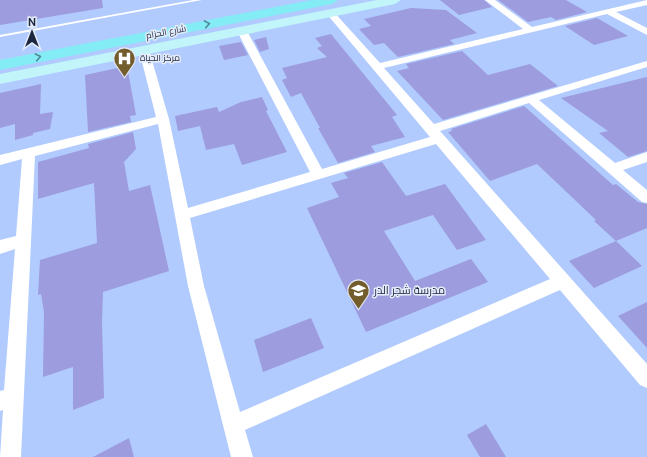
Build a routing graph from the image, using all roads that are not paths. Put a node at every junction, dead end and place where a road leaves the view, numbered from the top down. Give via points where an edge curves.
1 (200, 0) edge
2 (271, 0) edge
3 (395, 0) edge
4 (489, 0) edge
5 (647, 2) edge
6 (331, 6) edge
7 (607, 10) junction
8 (530, 29) junction
9 (242, 31) junction
10 (647, 32) edge
11 (93, 33) dead end
12 (0, 36) edge
13 (144, 50) junction
14 (71, 58) junction
15 (647, 64) edge
16 (0, 65) edge
17 (377, 67) junction
18 (0, 79) edge
19 (531, 99) junction
20 (163, 119) junction
21 (435, 134) junction
22 (29, 153) junction
23 (647, 157) edge
24 (0, 160) edge
25 (612, 169) junction
26 (318, 174) junction
27 (647, 198) edge
28 (182, 214) junction
29 (24, 240) junction
30 (0, 247) edge
31 (563, 282) junction
32 (647, 378) edge
33 (8, 398) edge
34 (234, 425) junction
35 (10, 457) edge
36 (242, 457) edge

1 - 12 lane
2 - 11 main road, شارع الحزام
3 - 6 main road
4 - 8 street
5 - 7 street
6 - 9 main road
14 -> 6 main road, شارع الحزام
6 - 17 street
7 - 8 street
7 - 10 street
8 - 17 street
9 - 13 main road
9 - 26 street
13 - 14 main road
13 - 20 street
16 -> 14 main road, شارع الحزام
14 - 18 main road
15 - 19 street
17 - 21 street
19 - 21 street
19 - 25 street
20 - 22 street
20 - 28 street
21 - 26 street
21 - 31 street
22 - 24 street
22 - 29 street
23 - 25 street
25 - 27 street
26 - 28 street
28 - 34 street via 196,286
29 - 30 street
29 - 33 street
31 - 32 street
31 - 34 street
33 - 35 street
34 - 36 street

